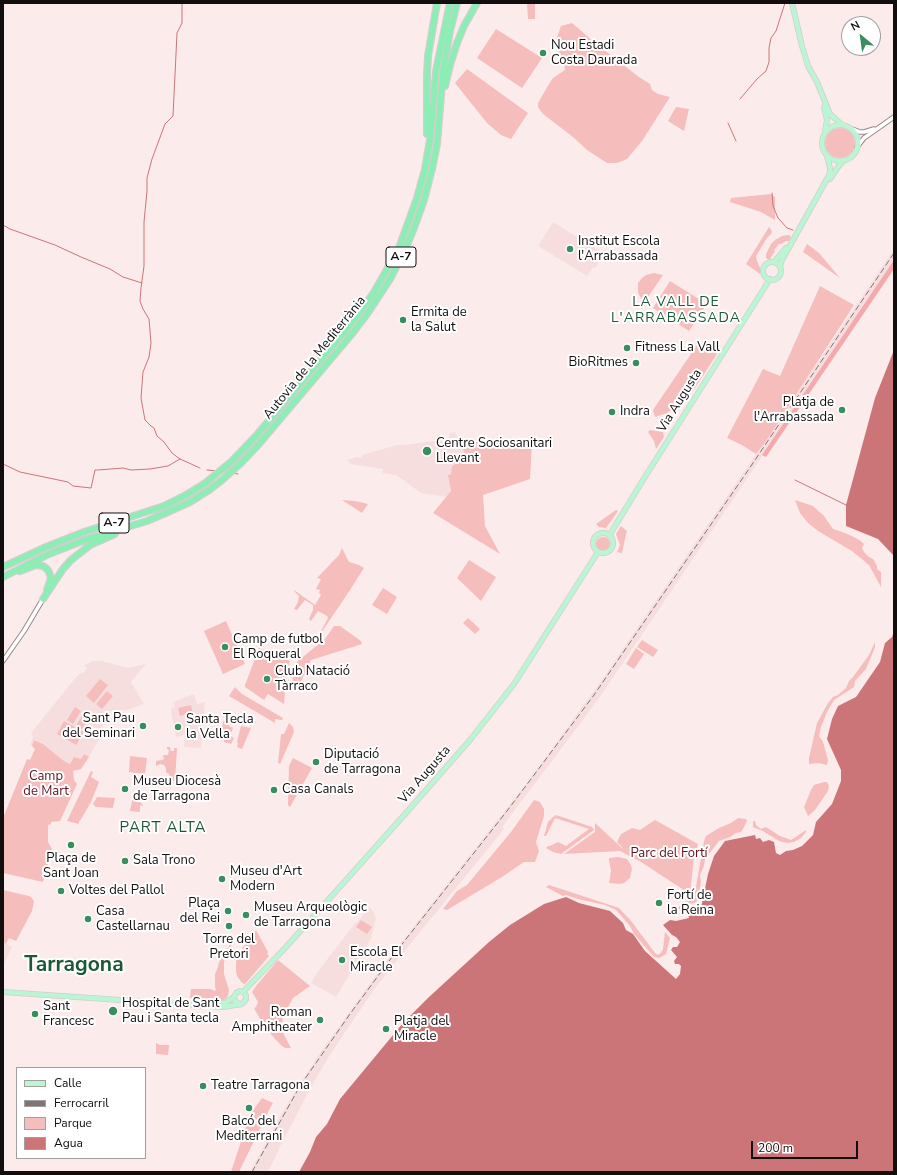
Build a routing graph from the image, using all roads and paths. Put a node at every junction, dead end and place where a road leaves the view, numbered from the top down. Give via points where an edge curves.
1 (437, 3) edge
2 (450, 3) edge
3 (457, 3) edge
4 (477, 3) edge
5 (792, 3) edge
6 (820, 92) junction
7 (440, 112) junction
8 (894, 115) edge
9 (887, 122) junction
10 (841, 124) junction
11 (852, 129) junction
12 (870, 130) junction
13 (825, 131) junction
14 (857, 146) junction
15 (827, 156) junction
16 (844, 160) junction
17 (822, 190) junction
18 (408, 224) junction
19 (793, 239) junction
20 (774, 262) junction
21 (780, 266) junction
22 (770, 279) junction
23 (147, 521) junction
24 (609, 536) junction
25 (598, 552) junction
26 (5, 566) edge
27 (3, 577) edge
28 (3, 580) edge
29 (43, 599) junction
30 (3, 661) edge
31 (3, 992) edge
32 (243, 992) junction
33 (234, 997) junction
34 (240, 1004) junction

1 - 18 highway via 427,68 427,139
2 - 18 highway, Autovia de la Mediterrània / A-7 via 436,71 425,169
3 - 7 highway, Autovia de la Mediterrània / A-7 via 443,71
4 - 7 highway via 457,43
5 - 6 main road via 808,66
6 - 10 main road via 830,114
6 - 13 main road via 827,120
7 - 23 highway, Autovia de la Mediterrània / A-7 via 436,150 424,200 404,252 368,314 241,463 209,490 190,502
8 - 9 street
8 - 12 street
9 - 12 street
9 - 14 street
10 - 11 main road
10 - 13 main road
11 - 12 street via 860,132
11 - 14 main road via 858,140
13 - 15 main road via 822,145
14 - 16 main road via 851,157
15 - 16 main road via 839,161
15 - 17 main road via 830,173
16 - 17 main road
17 - 19 main road
18 - 26 highway, Autovia de la Mediterrània / A-7 via 399,248 362,310 254,437 217,474 164,506 52,544
19 - 20 main road
19 - 21 main road
20 - 21 main road
20 - 22 main road via 764,268 764,274
21 - 22 main road via 779,276
22 - 24 main road, Via Augusta
23 - 27 highway, Autovia de la Mediterrània / A-7 via 49,554
23 - 29 highway via 100,540 80,552 63,569
24 - 25 main road via 613,541 611,550 604,554
24 - 25 main road via 601,533 594,538 592,545
25 - 32 main road, Via Augusta via 514,684 470,740
28 - 29 highway via 33,566 43,566 51,578
29 - 30 street
31 - 33 main road via 221,1004
31 - 34 main road via 223,1007
32 - 33 main road via 238,992
32 - 34 main road via 246,999
33 - 34 main road

